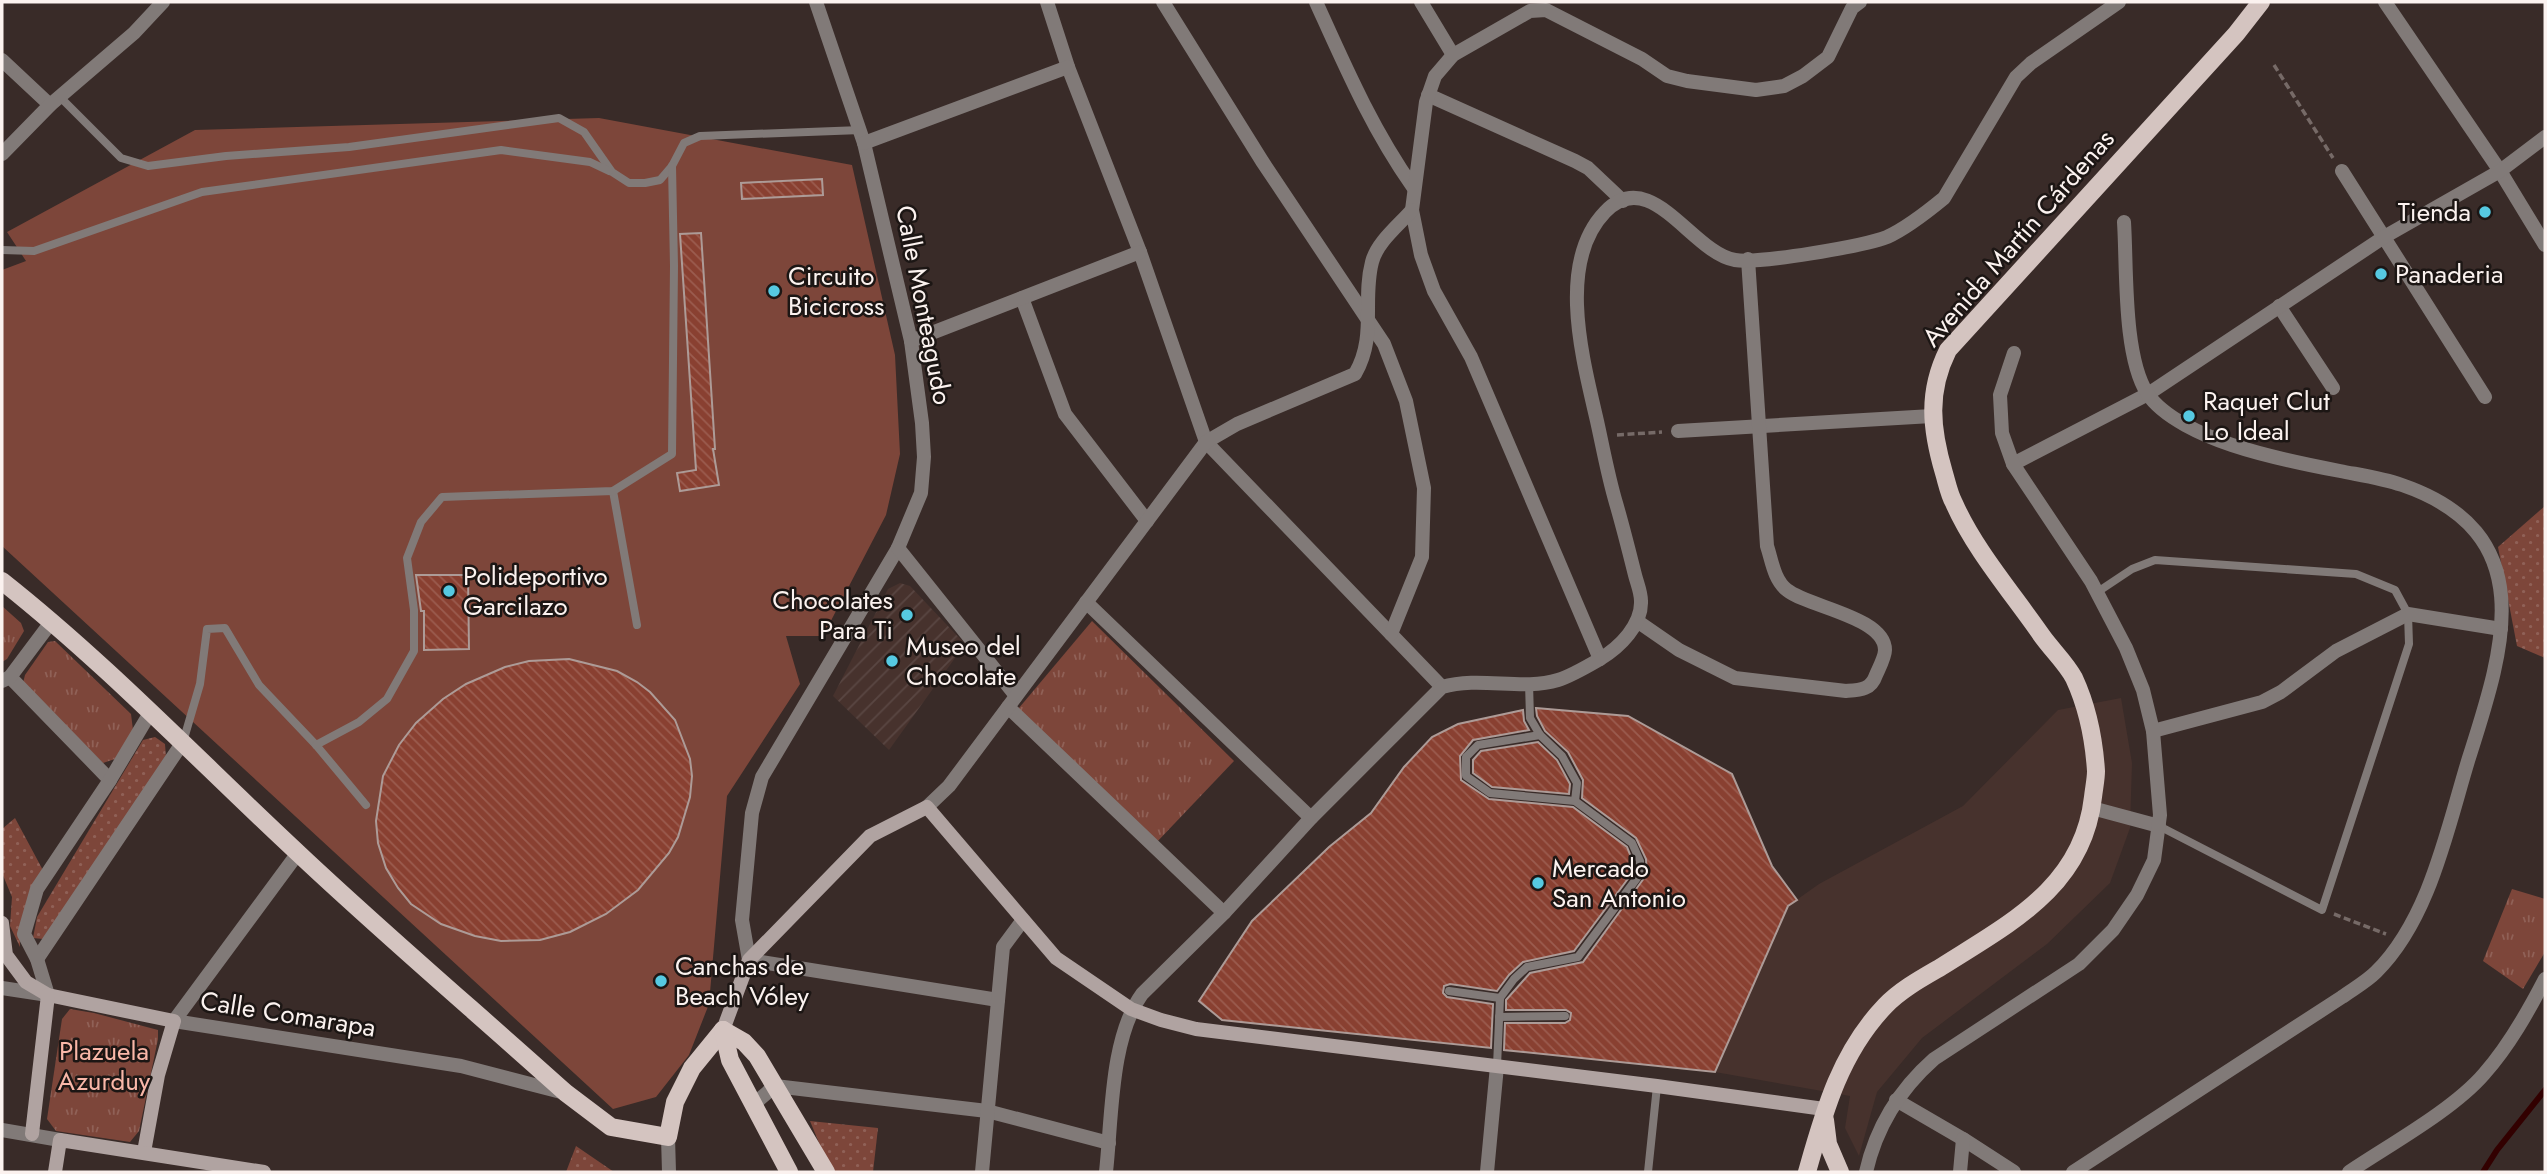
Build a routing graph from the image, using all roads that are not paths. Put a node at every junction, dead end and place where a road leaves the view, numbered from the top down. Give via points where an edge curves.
1 (163, 2) edge
2 (816, 2) edge
3 (1046, 2) edge
4 (1163, 2) edge
5 (1316, 2) edge
6 (1421, 2) edge
7 (1860, 2) edge
8 (2119, 2) edge
9 (2261, 2) edge
10 (2385, 2) edge
11 (1453, 55) junction
12 (2, 60) edge
13 (1068, 66) junction
14 (1428, 95) junction
15 (55, 101) junction
16 (863, 137) junction
17 (2545, 137) edge
18 (2, 154) edge
19 (672, 166) junction
20 (2342, 171) road end
21 (2500, 171) junction
22 (612, 172) junction
23 (1413, 187) junction
24 (1623, 201) junction
25 (1412, 210) junction
26 (2124, 222) dead end
27 (2384, 237) junction
28 (2545, 244) edge
29 (2, 250) edge
30 (1140, 252) junction
31 (1748, 259) junction
32 (1023, 298) junction
33 (2279, 306) junction
34 (1368, 320) junction
35 (911, 341) junction
36 (2014, 353) dead end
37 (2333, 388) dead end
38 (2148, 394) junction
39 (2485, 397) dead end
40 (1932, 416) junction
41 (1759, 426) junction
42 (1678, 431) road end
43 (1206, 442) junction
44 (2013, 464) junction
45 (612, 491) junction
46 (1147, 521) junction
47 (898, 548) junction
48 (2, 581) edge
49 (2096, 593) junction
50 (1087, 602) junction
51 (2408, 614) junction
52 (52, 621) junction
53 (1637, 621) junction
54 (637, 625) dead end
55 (2501, 629) junction
56 (1391, 634) junction
57 (1600, 659) junction
58 (6, 679) edge
59 (1529, 683) junction
60 (1442, 687) junction
61 (1012, 701) junction
62 (150, 713) junction
63 (2153, 731) junction
64 (1540, 735) junction
65 (183, 742) junction
66 (316, 745) junction
67 (110, 780) junction
68 (1575, 801) junction
69 (366, 805) dead end
70 (927, 807) junction
71 (2092, 808) junction
72 (1311, 818) junction
73 (2159, 826) junction
74 (298, 853) junction
75 (1223, 913) junction
76 (1023, 920) junction
77 (2, 923) edge
78 (37, 959) junction
79 (749, 960) junction
80 (2545, 979) edge
81 (2, 988) edge
82 (1449, 991) dead end
83 (48, 995) junction
84 (1500, 998) junction
85 (998, 1000) junction
86 (1131, 1009) junction
87 (1565, 1016) dead end
88 (1499, 1017) junction
89 (174, 1021) junction
90 (723, 1030) junction
91 (1497, 1066) junction
92 (775, 1086) junction
93 (1657, 1086) junction
94 (566, 1093) junction
95 (1896, 1100) junction
96 (755, 1103) junction
97 (1824, 1109) junction
98 (987, 1111) junction
99 (2, 1130) edge
100 (32, 1135) junction
101 (668, 1138) junction
102 (1963, 1139) junction
103 (60, 1140) junction
104 (1110, 1143) junction
105 (144, 1152) junction
106 (55, 1172) edge
107 (264, 1172) edge
108 (669, 1172) edge
109 (789, 1172) edge
110 (826, 1172) edge
111 (982, 1172) edge
112 (1106, 1172) edge
113 (1487, 1172) edge
114 (1648, 1172) edge
115 (1807, 1172) edge
116 (1840, 1172) edge
117 (1866, 1172) edge
118 (1960, 1172) edge
119 (2014, 1172) edge
120 (2074, 1172) edge
121 (2349, 1172) edge

1 - 15 street
2 - 16 street, Calle Monteagudo
3 - 13 street
4 - 34 street
5 - 23 street via 1363,106
6 - 11 street
7 - 11 street via 1852,8 1828,57 1784,86 1756,90 1667,76 1546,10 1530,12
8 - 31 street via 2016,76 1944,198 1931,209 1887,237
9 - 40 main road, Avenida Martín Cárdenas via 1948,350 1938,370
10 - 21 street
11 - 14 street via 1435,76
12 - 15 street
13 - 16 street
13 - 30 street
14 - 23 street
14 - 24 street via 1588,168
15 - 18 street
15 - 22 lane via 121,158 148,166 349,147 559,118 584,132
16 - 19 lane via 700,136 684,143
16 - 35 street, Calle Monteagudo
17 - 21 street
19 - 22 lane via 660,180 645,183 629,183
19 - 45 lane via 672,454
20 - 27 street
21 - 27 street
21 - 28 street
22 - 29 lane via 590,162 501,150 202,192 34,251
23 - 25 street
24 - 31 street via 1641,198 1655,203 1712,249 1734,260
24 - 53 street via 1607,210 1591,230 1580,263 1577,312 1581,351 1641,601
25 - 34 street via 1378,248 1372,263
25 - 57 street via 1434,291 1476,368
26 - 38 street via 2131,353
27 - 33 street
27 - 39 street
30 - 32 street
30 - 43 street
31 - 41 street
32 - 35 street
32 - 46 street via 1065,414
33 - 37 street
33 - 38 street
34 - 43 street via 1367,346 1355,374 1237,424
34 - 56 street via 1384,344 1406,401 1424,488 1422,557
35 - 47 street, Calle Monteagudo via 924,457 921,493
36 - 44 street via 2000,395 2003,433
38 - 44 street
38 - 55 street via 2175,419 2212,438 2272,458 2400,484 2439,500 2466,519 2489,552 2502,587
40 - 41 street
40 - 71 main road, Avenida Martín Cárdenas via 1953,503 2073,677 2087,714 2096,772
41 - 42 street
41 - 53 street via 1767,546 1776,577 1787,590 1870,626 1882,637 1885,651 1874,682 1863,690 1846,691 1735,678 1679,650
43 - 46 street
43 - 56 street
44 - 49 street
45 - 54 lane
45 - 66 lane via 443,497 421,522 407,558 414,651 387,699 359,722
46 - 50 street
47 - 61 street
47 - 79 street, Calle Monteagudo via 762,777 752,813 742,920
48 - 52 main road
49 - 51 lane via 2132,569 2155,561 2182,562 2356,575 2395,590
49 - 63 street via 2126,648
50 - 61 street
50 - 72 street
51 - 55 street
51 - 63 street via 2336,651 2262,702
51 - 73 lane via 2409,644 2322,910
52 - 58 street
52 - 62 main road
53 - 57 street via 1619,645
55 - 120 street via 2491,687 2429,889 2402,940 2376,973
56 - 60 street
57 - 59 street via 1558,681
58 - 67 street
59 - 60 street via 1461,682
59 - 64 lane via 1530,718
60 - 72 street
61 - 70 street via 949,786
61 - 75 street
62 - 65 main road
62 - 67 street
63 - 73 street
64 - 68 lane via 1562,756 1577,783
64 - 68 lane via 1478,745 1466,757 1466,776 1490,793
65 - 66 lane via 200,684 207,629 225,628 259,685
65 - 74 main road
65 - 78 street
66 - 69 lane
67 - 78 street via 37,889 24,934
68 - 84 lane via 1632,843 1640,874 1578,957 1527,967
70 - 76 street
70 - 79 street via 870,836
71 - 73 street
71 - 97 main road, Avenida Martín Cárdenas via 2085,838 2071,866 2046,895 1886,1005 1840,1068
72 - 75 street
73 - 95 street via 2154,860 2137,895 2104,939 2079,964 1934,1059
74 - 89 street
74 - 94 main road
75 - 86 street
76 - 85 street via 1003,947
76 - 86 street via 1056,958
77 - 83 street via 6,955 26,982
78 - 83 street
79 - 85 street
79 - 90 street
80 - 121 street via 2484,1075 2450,1104
81 - 83 street, Calle Comarapa
82 - 84 lane
83 - 89 street, Calle Comarapa
83 - 100 street
84 - 88 lane
85 - 98 street
86 - 91 street via 1196,1029
86 - 104 street via 1120,1046
87 - 88 lane
88 - 91 lane
89 - 94 street, Calle Comarapa via 461,1066
89 - 105 street via 158,1075
90 - 92 main road via 757,1056
90 - 96 main road via 730,1060
90 - 101 main road via 692,1068 675,1102
91 - 93 street
91 - 113 street
92 - 96 street
92 - 98 street
92 - 110 main road
93 - 97 street
93 - 114 lane
94 - 101 main road via 611,1128
95 - 102 street
95 - 117 street
96 - 109 main road
97 - 115 main road, Avenida Martín Cárdenas
97 - 116 main road, Avenida Martín Cárdenas via 1828,1144
98 - 104 street
98 - 111 street
99 - 100 street
100 - 103 street
101 - 108 street
102 - 118 street
102 - 119 street
103 - 105 street
103 - 106 street
104 - 112 street
105 - 107 street

